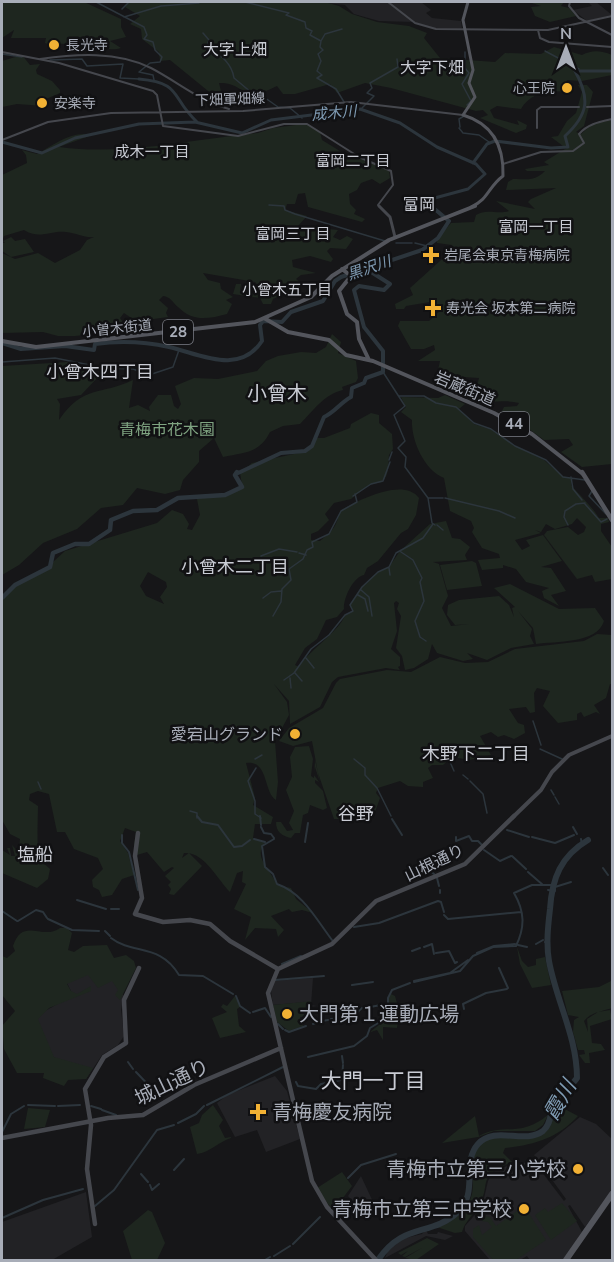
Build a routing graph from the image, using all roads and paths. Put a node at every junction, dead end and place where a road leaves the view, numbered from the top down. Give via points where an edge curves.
1 (388, 2) edge
2 (468, 2) edge
3 (570, 2) edge
4 (612, 16) edge
5 (587, 22) junction
6 (464, 30) junction
7 (538, 30) junction
8 (612, 35) edge
9 (612, 47) edge
10 (2, 52) edge
11 (43, 60) junction
12 (612, 106) edge
13 (579, 107) dead end
14 (587, 108) dead end
15 (158, 111) junction
16 (236, 111) junction
17 (463, 115) junction
18 (612, 119) edge
19 (537, 128) dead end
20 (2, 140) edge
21 (503, 164) junction
22 (395, 237) junction
23 (342, 269) junction
24 (266, 320) junction
25 (2, 341) edge
26 (369, 360) junction
27 (612, 520) edge
28 (612, 736) edge
29 (138, 833) dead end
30 (139, 968) dead end
31 (278, 969) junction
32 (281, 1048) junction
33 (91, 1121) junction
34 (2, 1138) edge
35 (612, 1194) edge
36 (95, 1224) dead end
37 (375, 1260) edge
38 (566, 1260) edge

1 - 6 street via 420,25
2 - 6 main road
3 - 5 street via 569,6
4 - 5 street
5 - 7 street
5 - 8 street
6 - 7 street
6 - 17 main road via 473,70 469,83 475,97
7 - 9 street via 544,40
10 - 11 street
11 - 15 street via 153,91
11 - 16 street via 88,55 143,65 197,99
12 - 14 street
13 - 19 street via 540,107
15 - 16 street, 下畑軍畑線
15 - 20 street, 下畑軍畑線 via 62,119
15 - 22 street via 162,123 234,136 288,124 312,126 359,157 391,171 393,185 378,205 390,217
16 - 17 street, 下畑軍畑線 via 351,102
17 - 21 main road via 492,130
18 - 21 street via 582,130 579,134 584,143 575,150 559,154 536,152
21 - 22 main road, 小曽木街道 / 28 via 503,176 492,184 486,199
22 - 23 main road, 小曽木街道 / 28
23 - 24 main road, 小曽木街道 / 28 via 311,297
23 - 26 main road via 349,273 348,282 339,290 347,313 357,322 359,339
24 - 25 main road, 小曽木街道 / 28 via 241,326 37,347
24 - 26 main road, 44 via 288,332 329,340 348,356
26 - 27 main road, 岩蔵街道 / 44 via 492,412 536,436 583,472
28 - 31 street, 山根通り via 569,755 552,772 543,789 465,864 376,900 332,944
29 - 31 street via 134,846 142,898 135,914 163,922 190,920 210,924
30 - 33 street via 124,1000 126,1042 104,1057 85,1086
31 - 32 street via 268,991
32 - 33 street, 城山通り via 200,1082 143,1115
32 - 37 street via 314,1187
33 - 34 street, 城山通り
33 - 36 street via 87,1169
35 - 38 main road

